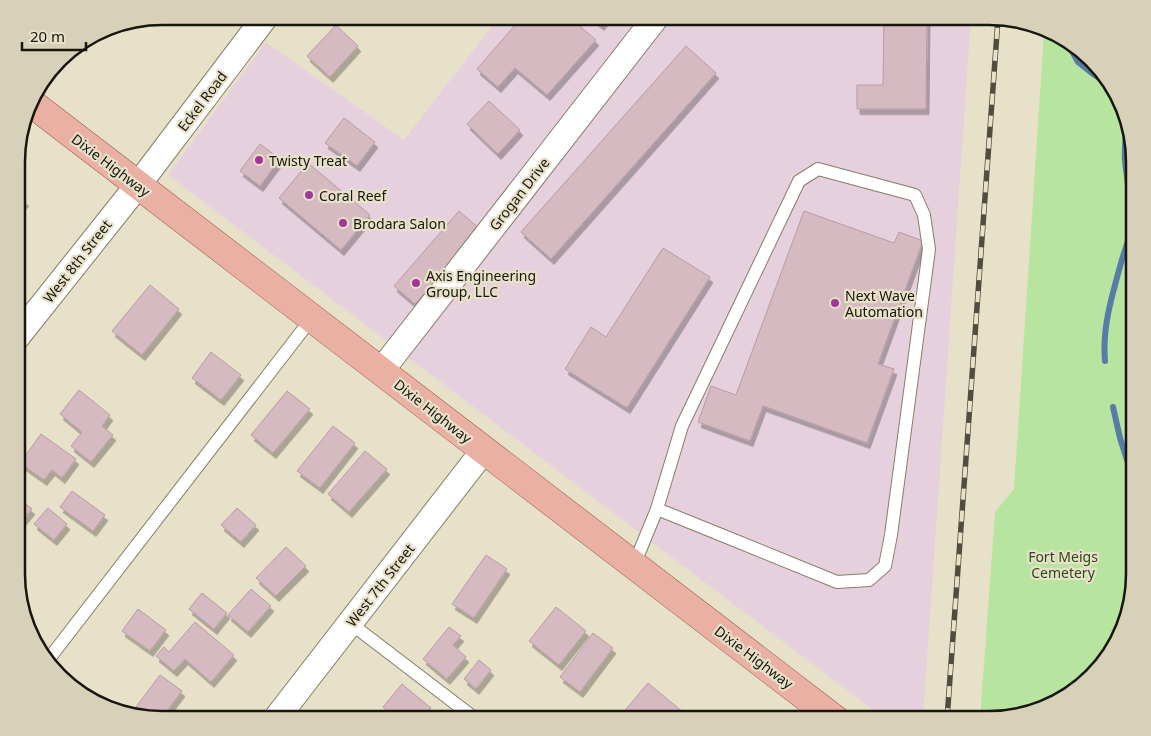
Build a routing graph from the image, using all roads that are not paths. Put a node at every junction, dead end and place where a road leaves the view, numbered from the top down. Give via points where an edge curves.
1 (259, 25) edge
2 (650, 25) edge
3 (37, 107) edge
4 (138, 185) junction
5 (312, 318) junction
6 (25, 328) edge
7 (381, 371) junction
8 (484, 450) junction
9 (657, 509) junction
10 (634, 565) junction
11 (350, 623) junction
12 (52, 655) edge
13 (282, 711) edge
14 (465, 711) edge
15 (823, 711) edge

1 - 4 street, Eckel Road
2 - 7 street, Grogan Drive
3 - 4 main road, Dixie Highway
4 - 5 main road, Dixie Highway
4 - 6 street, West 8th Street
5 - 7 main road, Dixie Highway
5 - 12 lane
7 - 8 main road, Dixie Highway
8 - 10 main road, Dixie Highway
8 - 11 street, West 7th Street
9 - 9 lane via 682,426 799,181 818,169 915,195 924,215 929,249 885,566 869,580 837,582
9 - 10 lane
10 - 15 main road, Dixie Highway
11 - 13 street, West 7th Street
11 - 14 lane

